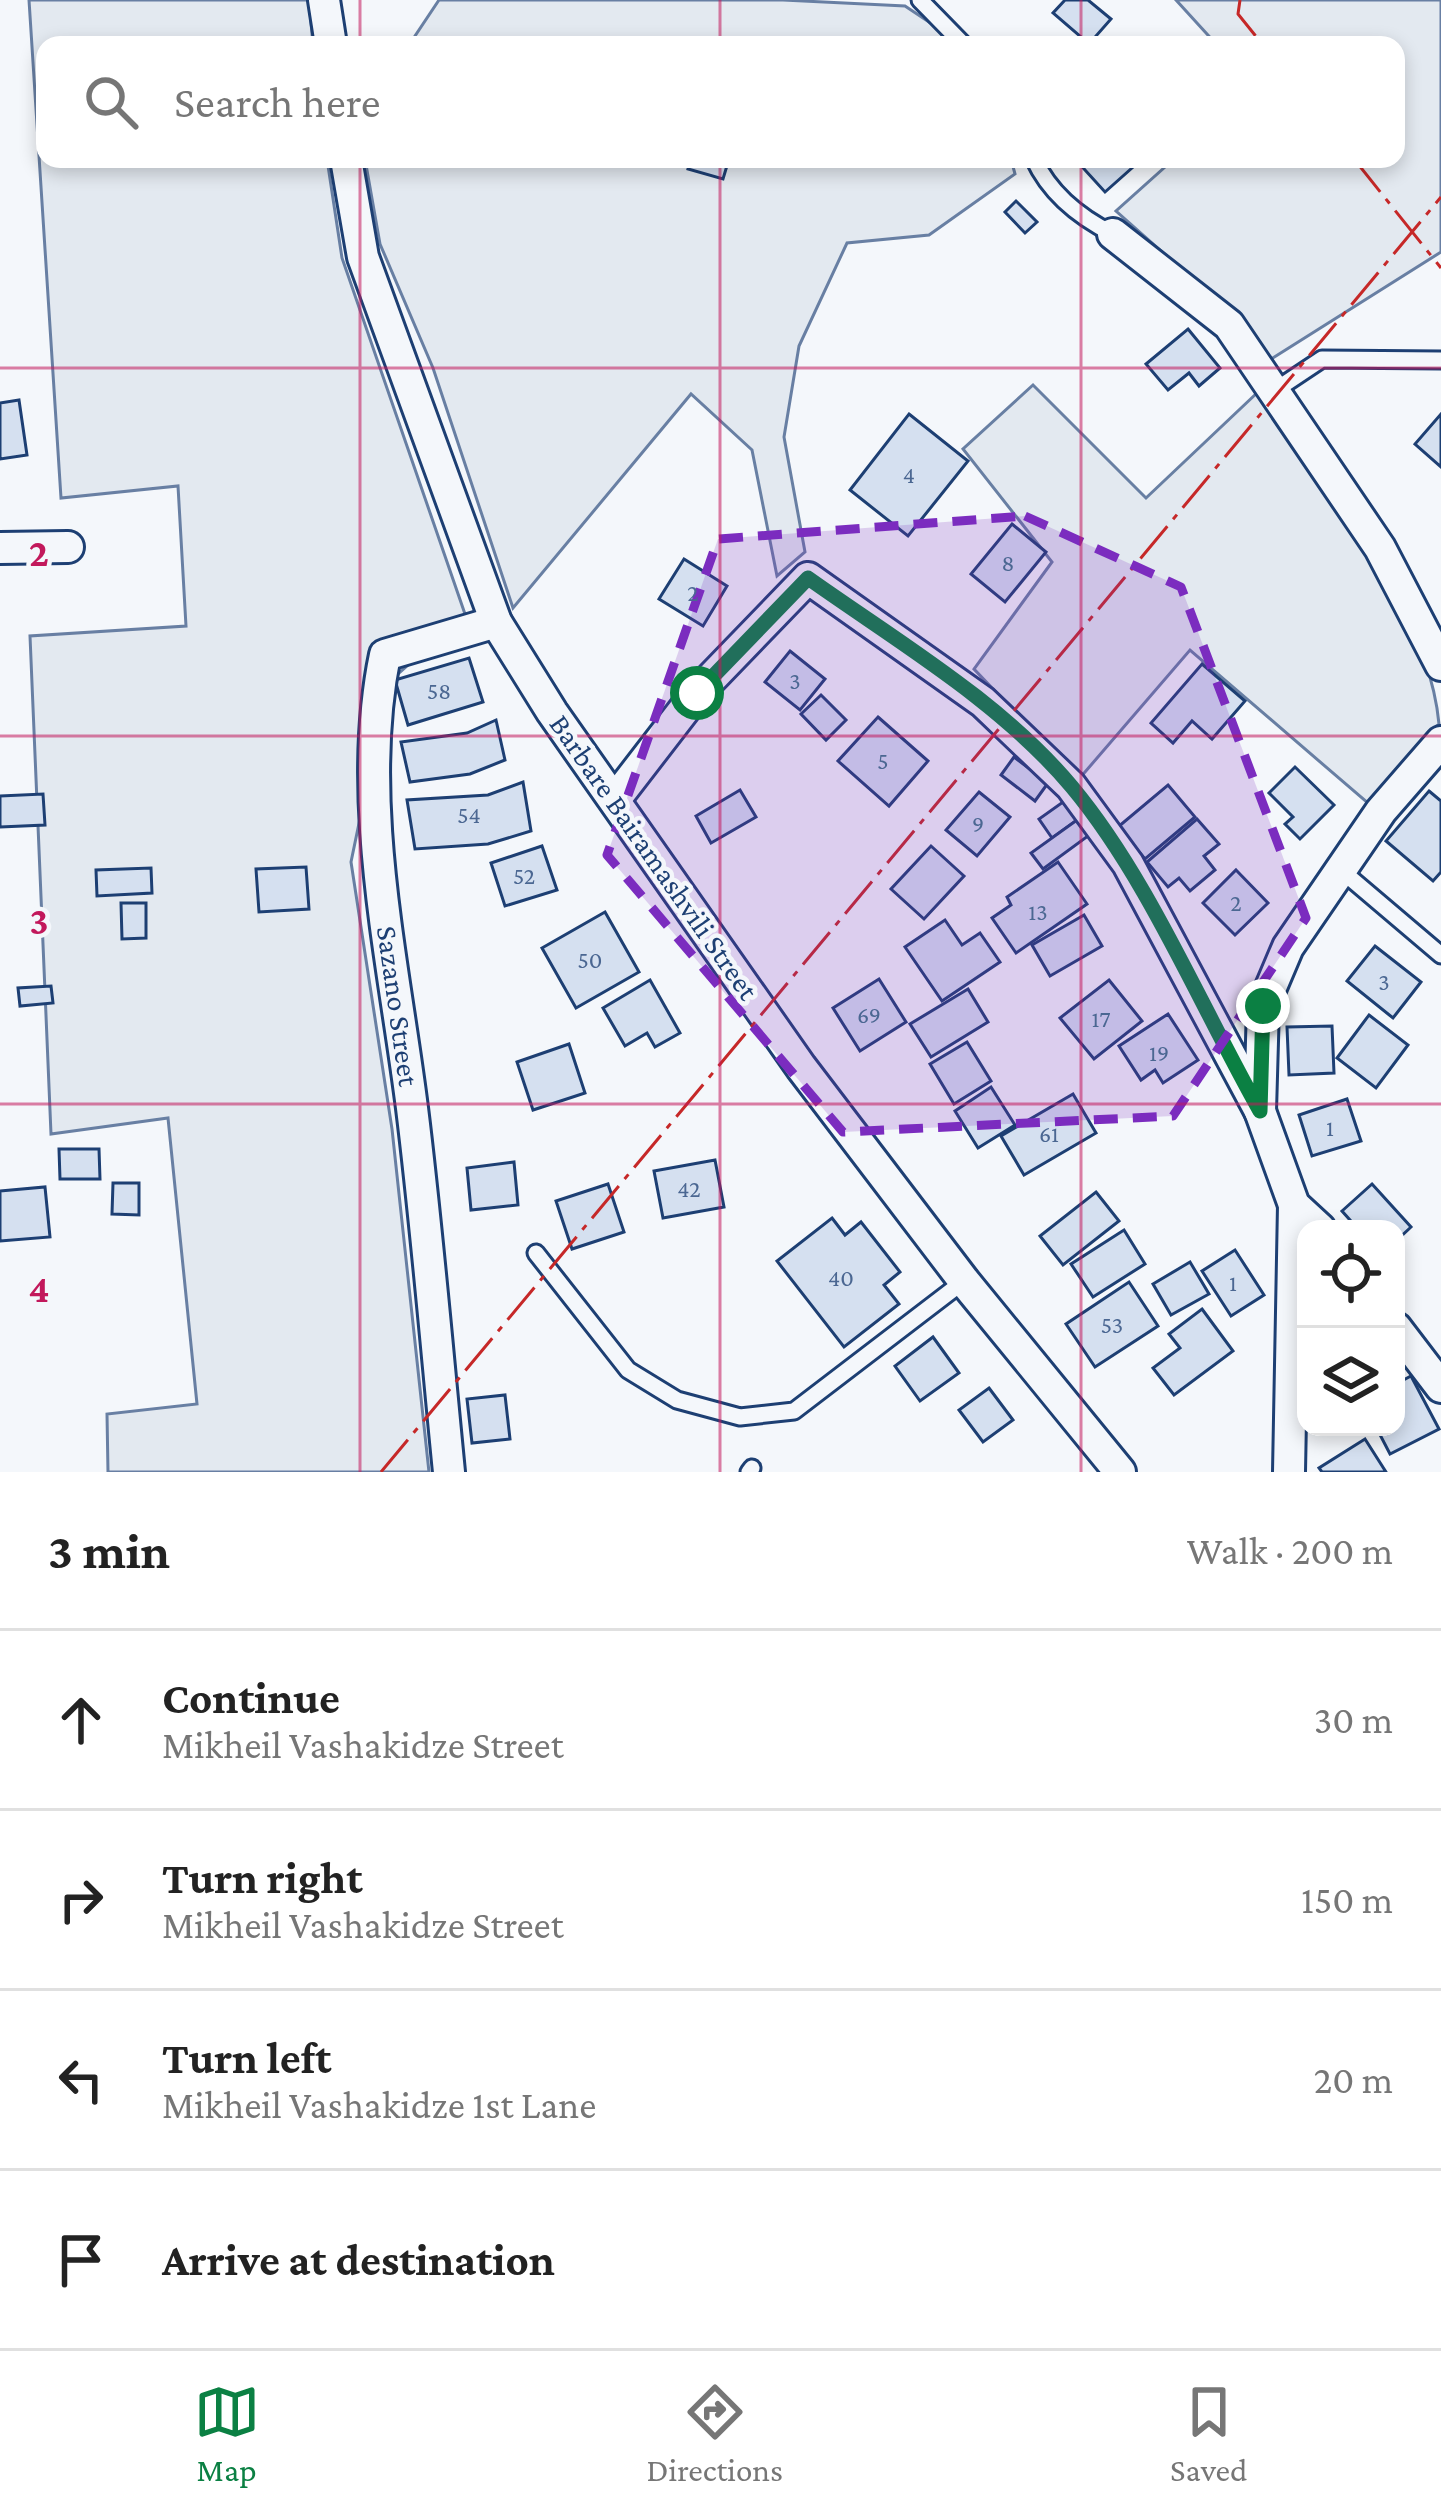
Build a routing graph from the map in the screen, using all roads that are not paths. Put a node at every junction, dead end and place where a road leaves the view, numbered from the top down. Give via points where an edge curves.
1 (324, 0) edge
2 (920, 0) edge
3 (330, 36) edge
4 (955, 36) edge
5 (348, 168) edge
6 (1038, 168) edge
7 (1113, 234) joint
8 (1441, 360) edge
9 (1274, 391) junction
10 (68, 547) dead end
11 (0, 548) edge
12 (496, 622) junction
13 (1433, 628) edge
14 (1441, 665) edge
15 (1441, 742) edge
16 (616, 798) junction
17 (1342, 871) junction
18 (1441, 955) edge
19 (1260, 1111) junction
20 (1294, 1205) junction
21 (1310, 1220) edge
22 (536, 1253) dead end
23 (964, 1281) junction
24 (1405, 1340) edge
25 (1441, 1387) edge
26 (449, 1472) edge
27 (1120, 1472) edge
28 (1289, 1472) edge

1 - 3 street
2 - 4 lane
5 - 12 street, Barbare Bairamashvili Street via 363,257
6 - 7 lane via 1082,219
7 - 9 street via 1229,325
8 - 9 lane via 1322,359
9 - 13 street
10 - 11 street
12 - 16 street, Barbare Bairamashvili Street
12 - 26 street, Sazano Street via 385,655 377,691 378,862
13 - 14 street
15 - 17 street via 1407,775
16 - 19 street via 697,693 808,578 983,702 1071,785 1128,864
16 - 23 street, Barbare Bairamashvili Street via 801,1067
17 - 18 lane
17 - 19 street via 1288,946 1263,1006
19 - 20 street
20 - 21 street
20 - 28 street
22 - 23 lane via 628,1370 677,1400 740,1417 794,1411
23 - 27 street, Barbare Bairamashvili Street
24 - 25 street

